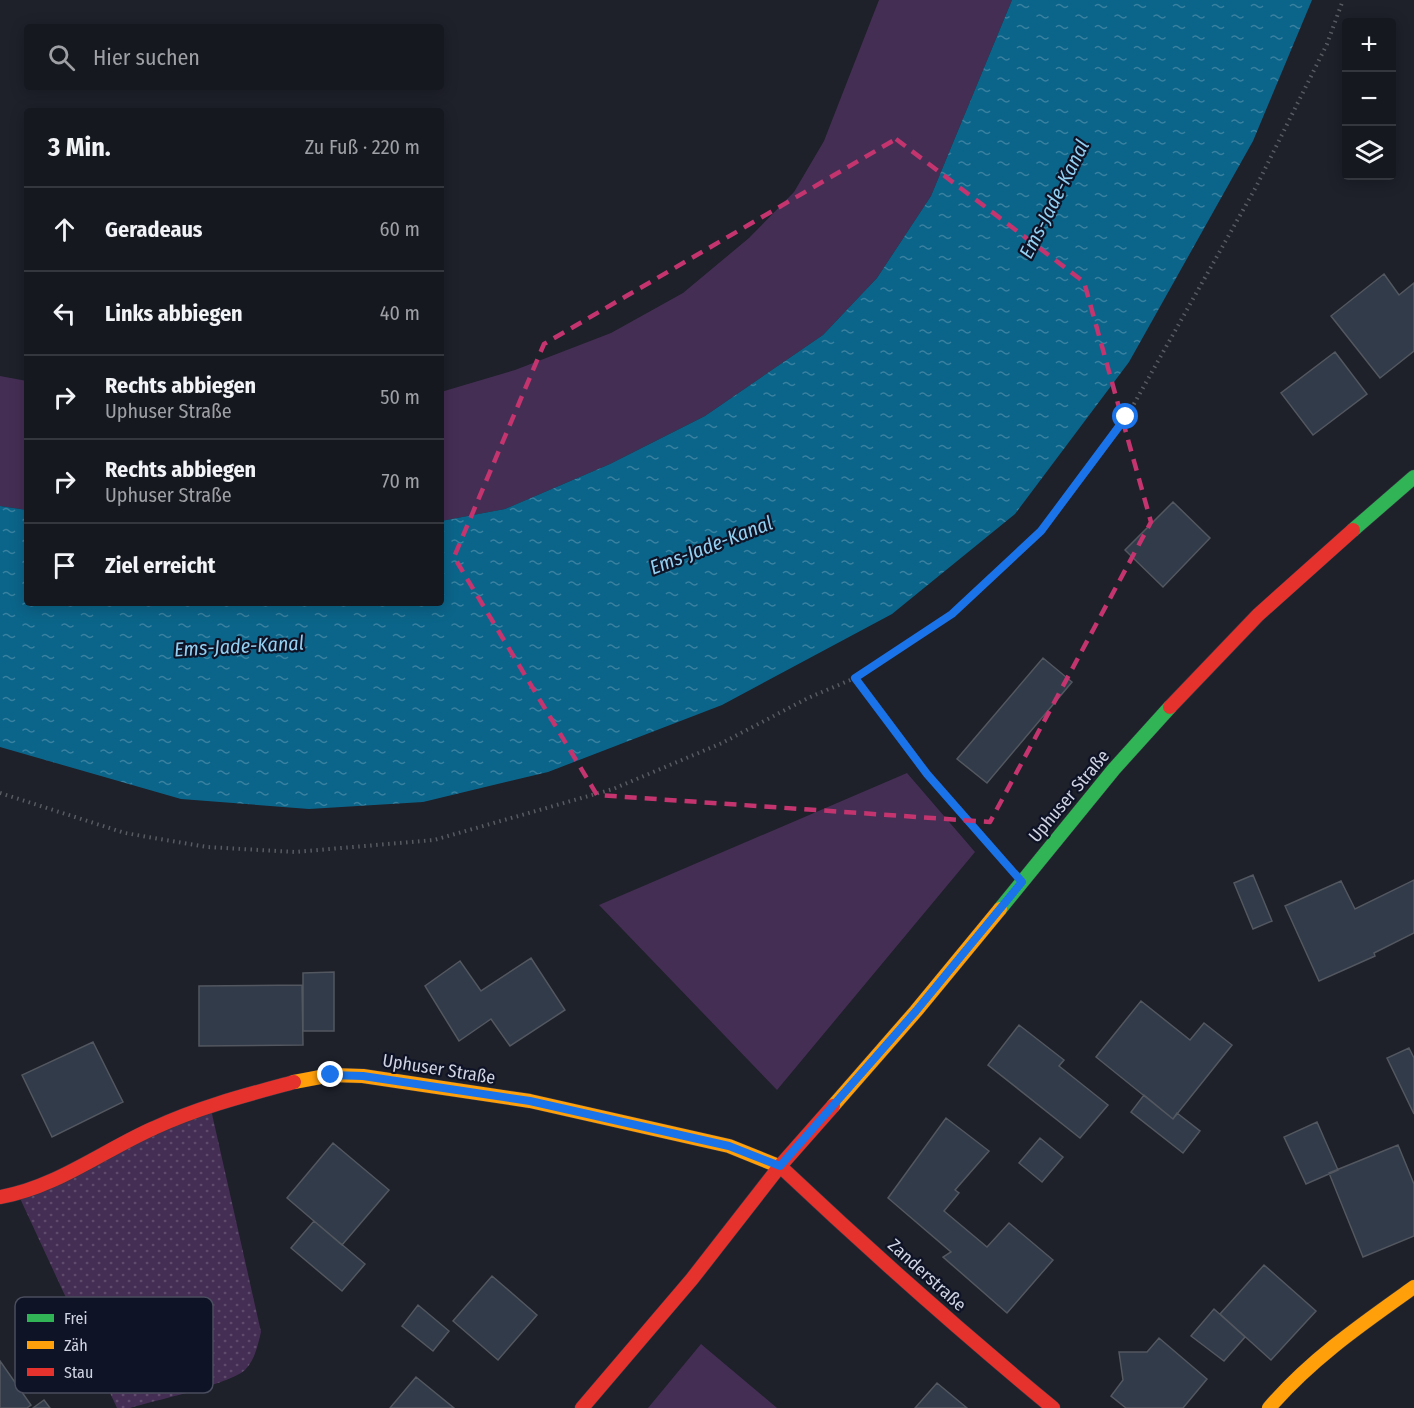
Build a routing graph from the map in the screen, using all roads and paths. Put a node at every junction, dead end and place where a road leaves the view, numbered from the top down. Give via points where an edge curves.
1 (1343, 0) edge
2 (1414, 477) edge
3 (855, 678) junction
4 (0, 793) edge
5 (1022, 882) junction
6 (780, 1166) junction
7 (0, 1197) edge
8 (1414, 1287) edge
9 (582, 1408) edge
10 (1053, 1408) edge
11 (1269, 1408) edge

1 - 3 path via 1327,44 1256,187 1126,417 1041,531 952,614
2 - 5 street, Uphuser Straße via 1258,615 1199,675
3 - 4 path via 723,743 613,789 434,840 296,852 207,847 125,832
3 - 5 path via 927,774
5 - 6 street, Uphuser Straße
6 - 7 street, Uphuser Straße via 729,1146 530,1101 363,1076 331,1075 210,1104 18,1194
6 - 9 street, Uphuser Straße via 692,1279
6 - 10 street, Zanderstraße
8 - 11 street via 1298,1376

